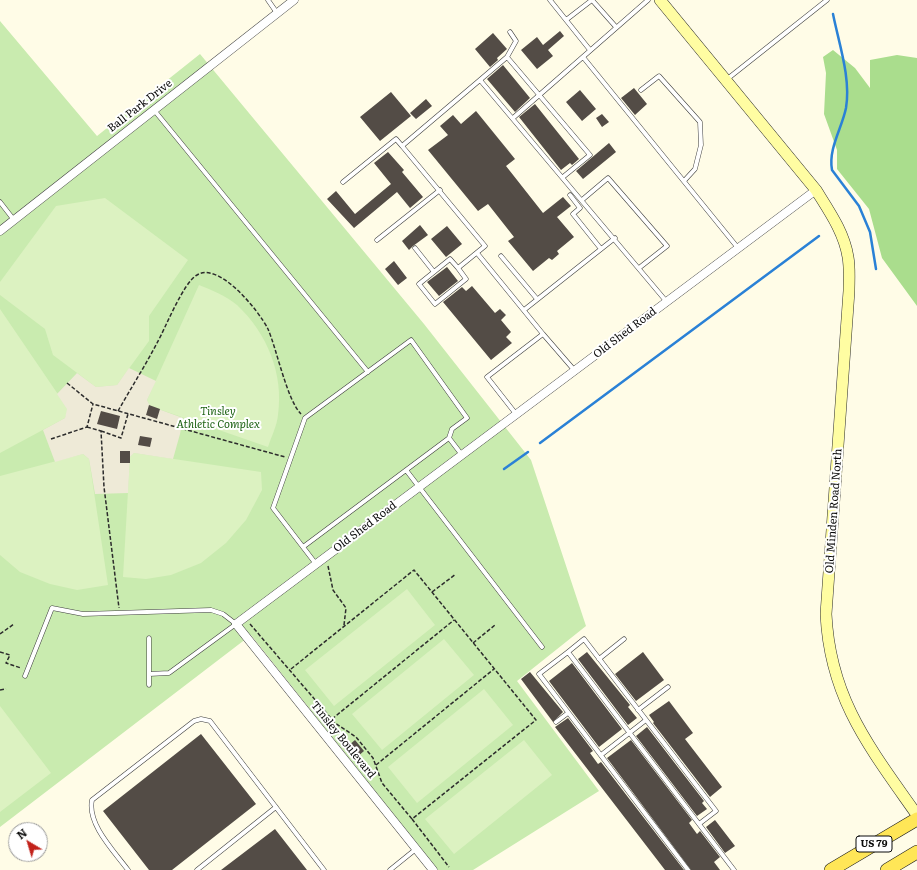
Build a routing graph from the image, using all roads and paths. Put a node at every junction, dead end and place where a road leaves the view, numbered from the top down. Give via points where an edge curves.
1 (268, 0) edge
2 (294, 0) edge
3 (550, 0) edge
4 (648, 0) edge
5 (660, 0) edge
6 (827, 0) edge
7 (277, 13) junction
8 (566, 20) junction
9 (616, 27) junction
10 (510, 32) dead end
11 (590, 50) junction
12 (507, 57) junction
13 (583, 57) junction
14 (480, 80) junction
15 (726, 81) junction
16 (641, 90) dead end
17 (539, 95) junction
18 (154, 110) junction
19 (513, 118) junction
20 (402, 146) junction
21 (563, 177) junction
22 (684, 181) junction
23 (343, 182) dead end
24 (440, 190) junction
25 (816, 190) junction
26 (570, 195) dead end
27 (582, 200) junction
28 (0, 202) edge
29 (14, 220) junction
30 (0, 231) edge
31 (615, 238) junction
32 (377, 240) dead end
33 (415, 248) dead end
34 (738, 248) junction
35 (601, 249) junction
36 (476, 253) junction
37 (501, 256) dead end
38 (458, 268) junction
39 (639, 268) junction
40 (434, 272) junction
41 (538, 299) junction
42 (666, 301) junction
43 (524, 310) junction
44 (543, 334) junction
45 (574, 371) junction
46 (368, 372) junction
47 (67, 383) dead end
48 (93, 404) junction
49 (118, 411) junction
50 (128, 414) junction
51 (516, 414) junction
52 (305, 418) junction
53 (87, 427) junction
54 (101, 431) junction
55 (449, 438) junction
56 (51, 439) dead end
57 (462, 455) junction
58 (291, 459) junction
59 (406, 470) junction
60 (418, 487) junction
61 (303, 547) junction
62 (324, 558) junction
63 (316, 564) junction
64 (456, 574) dead end
65 (432, 592) junction
66 (120, 614) junction
67 (245, 618) junction
68 (454, 620) junction
69 (14, 624) dead end
70 (236, 624) junction
71 (344, 625) junction
72 (495, 626) dead end
73 (0, 634) edge
74 (149, 638) dead end
75 (624, 639) dead end
76 (473, 643) junction
77 (542, 648) dead end
78 (0, 652) edge
79 (568, 652) junction
80 (599, 659) junction
81 (291, 669) junction
82 (494, 669) junction
83 (27, 670) junction
84 (149, 674) junction
85 (25, 676) dead end
86 (149, 685) dead end
87 (668, 687) dead end
88 (6, 689) dead end
89 (0, 690) edge
90 (638, 710) junction
91 (568, 713) junction
92 (332, 719) junction
93 (646, 720) junction
94 (556, 722) dead end
95 (629, 733) junction
96 (601, 755) junction
97 (376, 765) junction
98 (276, 807) junction
99 (917, 815) edge
100 (412, 819) junction
101 (917, 819) edge
102 (699, 824) junction
103 (416, 849) junction
104 (917, 852) edge
105 (449, 866) dead end
106 (128, 870) edge
107 (197, 870) edge
108 (324, 870) edge
109 (390, 870) edge
110 (433, 870) edge
111 (688, 870) edge
112 (734, 870) edge
113 (831, 870) edge
114 (887, 870) edge

1 - 7 lane
2 - 7 street, Ball Park Drive
3 - 8 lane
4 - 9 lane
5 - 15 street
6 - 15 lane
7 - 18 street, Ball Park Drive
8 - 9 lane via 592,0
8 - 11 lane
9 - 11 lane
10 - 12 lane via 516,41
11 - 13 lane
12 - 14 lane
12 - 17 lane
13 - 17 lane
13 - 22 lane
14 - 19 lane
14 - 20 lane
15 - 25 street
16 - 22 lane via 659,76 700,122 701,146 695,169
17 - 19 lane
17 - 21 lane via 590,154
18 - 29 street, Ball Park Drive
18 - 46 lane
19 - 21 lane
20 - 23 lane via 396,139
20 - 24 lane
21 - 27 lane
22 - 34 lane
24 - 32 lane
24 - 36 lane via 485,246
25 - 34 street, Old Shed Road
25 - 99 street, Old Minden Road North via 845,242 849,291 826,614 830,654 842,695 857,727
26 - 35 lane via 580,208 573,214
27 - 31 lane
27 - 39 lane via 608,178 667,246
28 - 29 lane
29 - 30 street, Ball Park Drive
31 - 35 lane
31 - 39 lane
33 - 40 lane
34 - 42 street, Old Shed Road
35 - 41 lane
36 - 38 lane
36 - 43 lane
37 - 41 lane
38 - 40 lane via 450,259
38 - 40 lane via 466,279 435,304 419,284
39 - 42 lane
41 - 43 lane
42 - 45 street, Old Shed Road
43 - 44 lane
44 - 45 lane
44 - 51 lane via 487,377
45 - 51 street, Old Shed Road
46 - 52 lane
46 - 55 lane via 411,340 467,418 452,429
47 - 48 path
48 - 49 path
48 - 53 path
49 - 50 path
49 - 52 path via 157,344 184,289 195,276 212,272 226,281 256,310 268,330 296,407
50 - 54 path via 121,438
50 - 58 path
51 - 57 street, Old Shed Road
52 - 58 lane
53 - 54 path
53 - 56 path
54 - 66 path via 104,487
55 - 57 lane
55 - 59 lane
57 - 60 street, Old Shed Road
58 - 61 lane via 273,508
59 - 60 lane
59 - 61 lane
60 - 62 street, Old Shed Road
60 - 77 lane
61 - 63 lane
62 - 63 street, Old Shed Road
62 - 71 path via 333,590 346,608
63 - 67 street, Old Shed Road
64 - 65 path
65 - 68 path
65 - 71 path via 414,570
66 - 70 lane via 211,610 223,614
66 - 83 lane via 83,614 52,608
67 - 70 street, Old Shed Road
67 - 81 path
68 - 76 path
68 - 92 path
69 - 73 path
70 - 84 lane via 169,673
70 - 103 street, Tinsley Boulevard
71 - 81 path
72 - 76 path
74 - 84 lane
75 - 80 lane
76 - 82 path
78 - 83 path via 10,655 6,663
79 - 80 lane via 584,639
79 - 91 lane via 539,674
79 - 95 lane
80 - 90 lane
81 - 92 path
82 - 97 path
82 - 100 path via 536,720
83 - 85 lane
84 - 86 lane
87 - 90 lane
88 - 89 path
90 - 93 lane
91 - 94 lane
91 - 96 lane
92 - 97 path via 356,737
93 - 95 lane
93 - 102 lane via 716,811
95 - 96 lane
95 - 102 lane
96 - 111 lane
97 - 100 path via 382,783
98 - 106 lane via 210,722 196,720 92,800 90,808 95,823
98 - 107 lane
98 - 108 lane
100 - 105 path
101 - 113 main road, US 79
102 - 112 lane
103 - 109 lane
103 - 110 street, Tinsley Boulevard
104 - 114 main road, US 79

